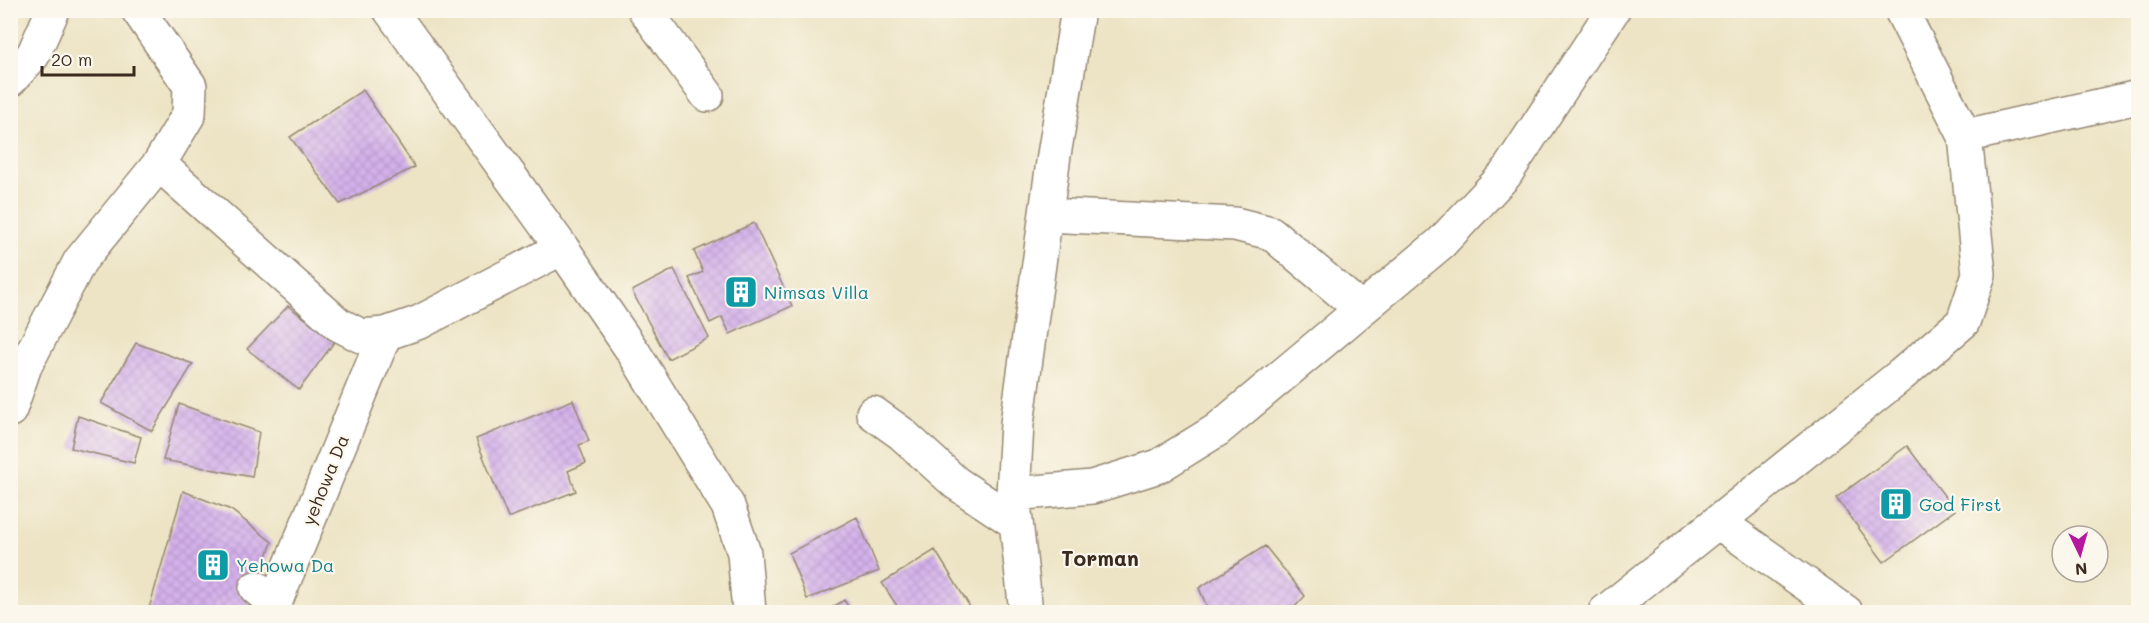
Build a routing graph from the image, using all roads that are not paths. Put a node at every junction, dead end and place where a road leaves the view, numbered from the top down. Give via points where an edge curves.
1 (53, 10) edge
2 (138, 10) edge
3 (390, 10) edge
4 (645, 10) edge
5 (1078, 10) edge
6 (1614, 10) edge
7 (1901, 10) edge
8 (10, 80) edge
9 (707, 94) dead end
10 (2139, 97) edge
11 (1965, 136) junction
12 (159, 164) junction
13 (1046, 215) junction
14 (562, 248) junction
15 (1361, 309) junction
16 (385, 334) junction
17 (10, 410) edge
18 (873, 413) dead end
19 (1015, 508) junction
20 (1718, 522) junction
21 (256, 588) dead end
22 (749, 612) edge
23 (1026, 612) edge
24 (1605, 612) edge
25 (1846, 612) edge

1 - 8 street via 33,55
2 - 12 street via 190,86 189,114
3 - 14 street
4 - 9 street
5 - 13 street
6 - 15 street via 1504,175 1441,243
7 - 11 street
10 - 11 street
11 - 20 street via 1979,274 1963,322
12 - 16 street via 338,324 361,336
12 - 17 street via 80,261 25,366
13 - 15 street via 1235,224 1271,233
13 - 19 street via 1017,424
14 - 16 street via 420,322
14 - 22 street via 634,353 728,506 744,553
15 - 19 street via 1216,430 1159,466
16 - 21 street, yehowa Da via 275,603
18 - 19 street via 956,483
19 - 23 street
20 - 24 street
20 - 25 street

